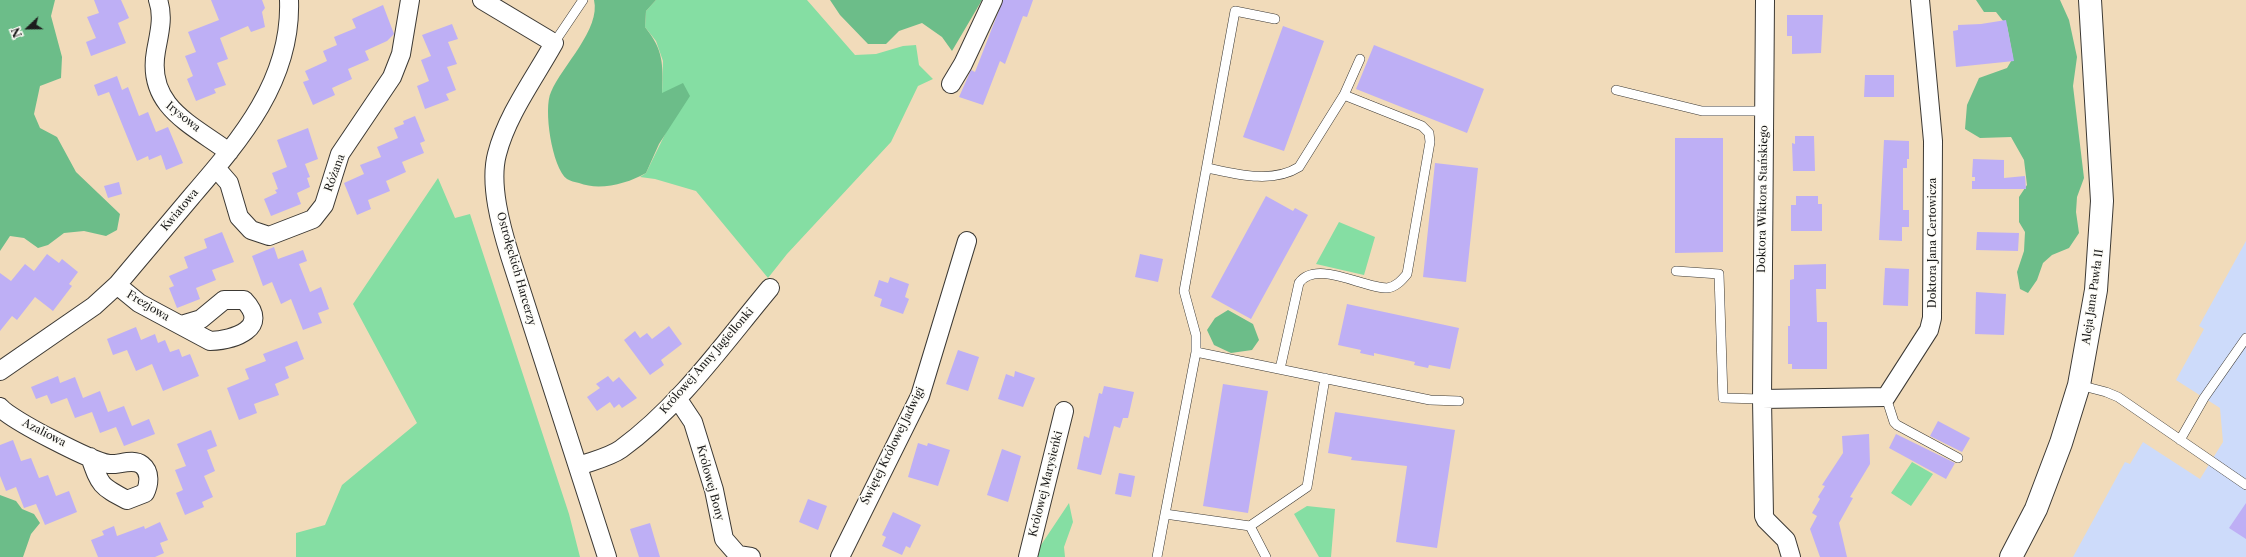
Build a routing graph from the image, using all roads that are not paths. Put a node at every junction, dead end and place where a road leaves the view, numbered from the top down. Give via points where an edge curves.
1 (158, 0) edge
2 (289, 0) edge
3 (410, 0) edge
4 (482, 0) edge
5 (583, 0) edge
6 (993, 0) edge
7 (1765, 0) edge
8 (1920, 0) edge
9 (2090, 0) edge
10 (1274, 19) dead end
11 (554, 43) junction
12 (1360, 60) dead end
13 (951, 84) dead end
14 (1616, 90) dead end
15 (1344, 95) junction
16 (1764, 111) junction
17 (229, 152) junction
18 (216, 168) junction
19 (1208, 168) junction
20 (967, 241) dead end
21 (1676, 271) dead end
22 (117, 285) junction
23 (770, 288) dead end
24 (181, 325) dead end
25 (2244, 344) edge
26 (1196, 352) junction
27 (1280, 369) junction
28 (0, 371) edge
29 (1325, 378) junction
30 (2079, 385) junction
31 (1886, 397) junction
32 (677, 398) junction
33 (1762, 399) junction
34 (1459, 401) dead end
35 (0, 407) edge
36 (1064, 411) dead end
37 (2180, 440) junction
38 (90, 457) dead end
39 (1958, 458) dead end
40 (579, 466) junction
41 (2246, 485) edge
42 (1165, 514) junction
43 (1250, 526) junction
44 (607, 557) edge
45 (751, 557) edge
46 (840, 557) edge
47 (1028, 557) edge
48 (1157, 557) edge
49 (1266, 557) edge
50 (1791, 557) edge
51 (2011, 557) edge

1 - 17 street, Irysowa via 162,17 154,78 158,90 163,100 175,112
2 - 17 street, Kwiatowa via 290,16 286,40 272,86 245,132
3 - 18 street, Różana via 401,54 392,78 340,154 324,205 313,219 269,236 252,230 240,217 229,183
4 - 11 street
5 - 11 lane
6 - 13 street
7 - 16 street, Doktora Wiktora Stańskiego
8 - 31 street, Doktora Jana Certowicza via 1933,141 1934,308 1929,330
9 - 30 street, Aleja Jana Pawła II via 2102,201 2096,290
10 - 19 lane via 1236,12
11 - 40 street, Ostrołęckich Harcerzy via 508,124 496,155 495,192 500,224
12 - 15 lane
14 - 16 lane via 1702,111
15 - 19 lane via 1304,160 1294,171 1250,177
15 - 27 lane via 1422,126 1429,133 1430,142 1407,274 1401,282 1387,288 1316,272 1302,277
16 - 33 street, Doktora Wiktora Stańskiego
17 - 18 street, Kwiatowa
18 - 22 street, Kwiatowa
19 - 26 lane via 1184,291 1196,335
20 - 46 street, Świętej Królowej Jadwigi via 920,396
21 - 33 lane via 1719,274 1723,398
22 - 24 street, Frezjowa via 139,303
22 - 28 street, Kwiatowa via 94,306
23 - 32 street, Królowej Anny Jagiellonki
25 - 37 lane via 2204,398
26 - 27 lane
26 - 42 lane
27 - 29 lane
29 - 34 lane via 1430,400
29 - 43 lane via 1307,487
30 - 37 lane via 2118,397
30 - 51 street, Aleja Jana Pawła II via 2036,509
31 - 33 street
31 - 39 lane via 1897,425
32 - 40 street, Królowej Anny Jagiellonki via 620,450
32 - 45 street, Królowej Bony via 692,422 714,490 724,539 738,555
33 - 50 street via 1764,516 1786,540
35 - 38 street, Azaliowa via 11,417
36 - 47 street, Królowej Marysieńki
37 - 41 lane
40 - 44 street, Ostrołęckich Harcerzy
42 - 43 lane
42 - 48 lane
43 - 49 lane

